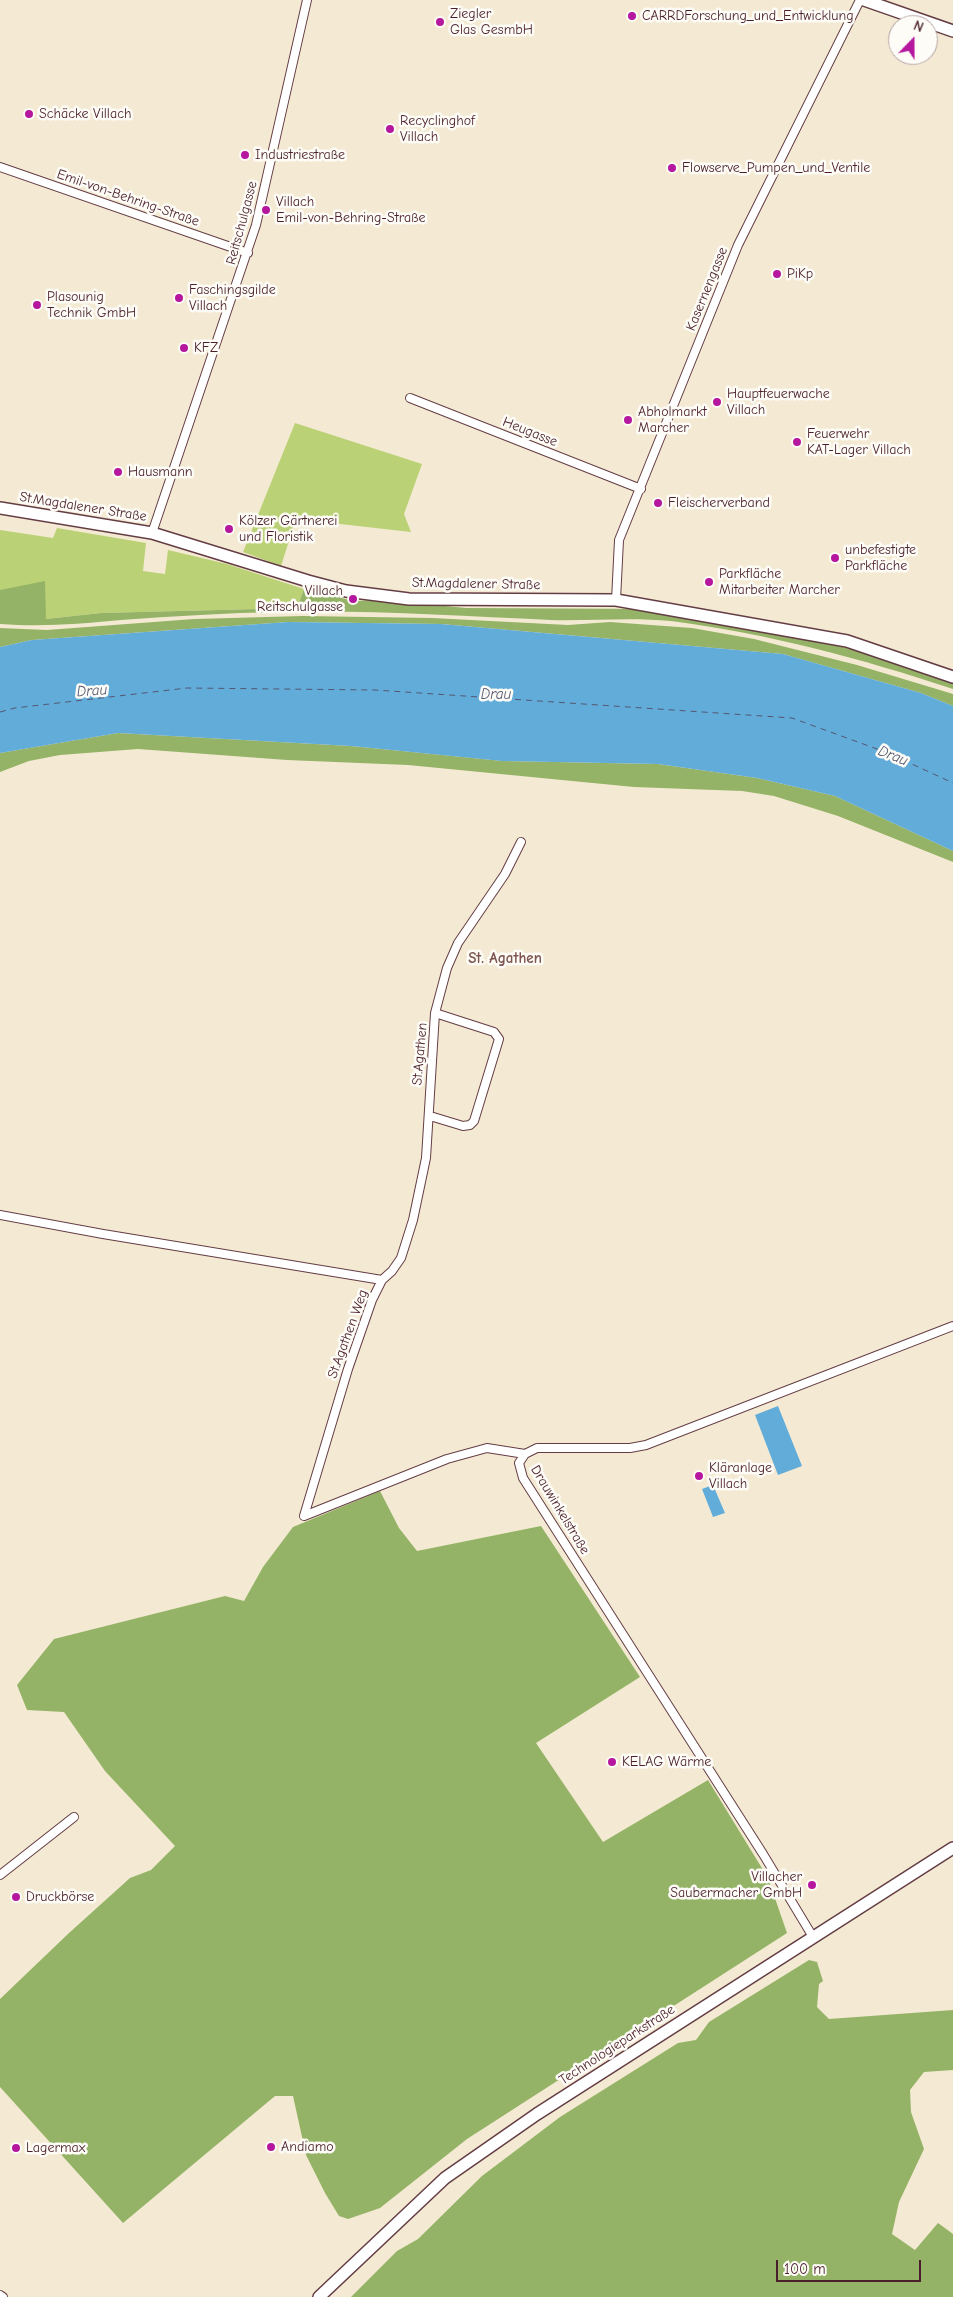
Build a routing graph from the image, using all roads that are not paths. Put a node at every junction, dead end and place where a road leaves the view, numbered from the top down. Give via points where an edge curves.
1 (307, 0) edge
2 (860, 0) edge
3 (864, 0) edge
4 (953, 31) edge
5 (0, 167) edge
6 (248, 253) junction
7 (410, 398) dead end
8 (640, 489) junction
9 (0, 508) edge
10 (152, 533) junction
11 (616, 600) junction
12 (953, 677) edge
13 (521, 842) dead end
14 (435, 1013) junction
15 (430, 1116) junction
16 (0, 1215) edge
17 (382, 1280) junction
18 (953, 1326) edge
19 (525, 1454) junction
20 (74, 1817) dead end
21 (953, 1848) edge
22 (0, 1876) edge
23 (813, 1936) junction
24 (0, 2295) edge
25 (3, 2297) edge
26 (320, 2297) edge

1 - 6 street, Reitschulgasse
2 - 8 street, Kasernengasse via 738,245
3 - 4 street
5 - 6 street, Emil-von-Behring-Straße
6 - 10 street, Reitschulgasse
7 - 8 street, Heugasse
8 - 11 street, Kasernengasse via 618,546
9 - 10 street, St.Magdalener Straße
10 - 11 street, St.Magdalener Straße via 346,591 409,599
11 - 12 street, St.Magdalener Straße via 847,640
13 - 14 street, St.Agathen via 505,874 458,943 447,968
14 - 15 street, St.Agathen
14 - 15 street via 494,1032 499,1039 470,1126
15 - 17 street, St.Agathen via 426,1158 413,1220 401,1258
16 - 17 street, St.Agathen Weg
17 - 19 street, St.Agathen Weg via 348,1369 304,1516 447,1459 487,1448
18 - 19 street, Drauwinkelstraße via 646,1445 630,1448 554,1446 537,1448
19 - 23 street, Drauwinkelstraße via 519,1464 523,1478
20 - 22 street
21 - 23 street, Technologieparkstraße
23 - 26 street, Technologieparkstraße via 537,2114 444,2178
24 - 25 street

